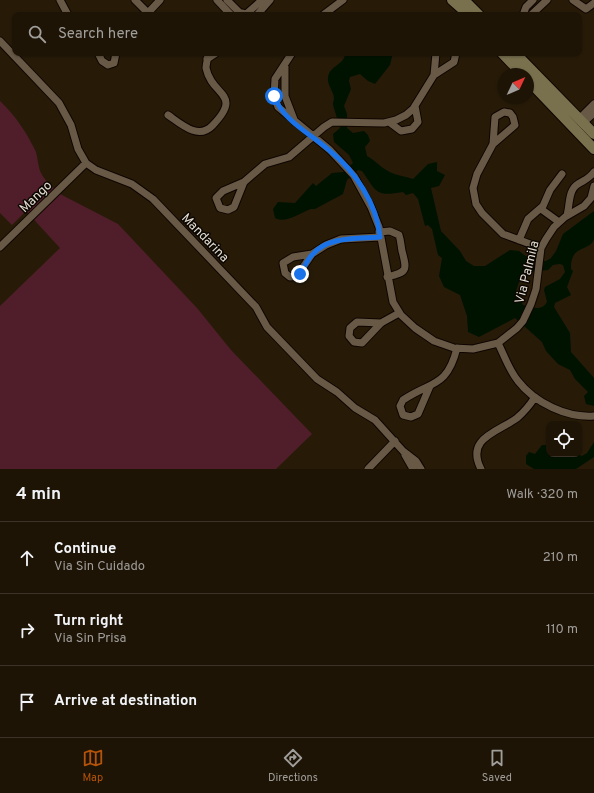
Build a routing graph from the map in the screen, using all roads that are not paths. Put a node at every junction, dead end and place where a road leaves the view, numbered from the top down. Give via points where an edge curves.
1 (60, 0) edge
2 (135, 0) edge
3 (160, 0) edge
4 (217, 0) edge
5 (227, 0) edge
6 (262, 0) edge
7 (270, 0) edge
8 (343, 0) edge
9 (452, 0) edge
10 (464, 0) edge
11 (533, 0) edge
12 (547, 0) edge
13 (573, 0) edge
14 (594, 3) edge
15 (66, 12) edge
16 (145, 12) edge
17 (149, 12) edge
18 (228, 12) edge
19 (239, 12) edge
20 (249, 12) edge
21 (260, 12) edge
22 (327, 12) edge
23 (462, 12) edge
24 (466, 12) edge
25 (476, 12) edge
26 (524, 12) edge
27 (533, 12) edge
28 (0, 41) edge
29 (12, 54) edge
30 (14, 56) edge
31 (100, 56) edge
32 (115, 56) edge
33 (208, 56) edge
34 (290, 56) edge
35 (436, 56) edge
36 (456, 56) edge
37 (505, 56) edge
38 (519, 56) edge
39 (286, 64) junction
40 (516, 68) edge
41 (434, 75) junction
42 (534, 86) edge
43 (285, 90) junction
44 (273, 91) junction
45 (594, 104) edge
46 (415, 106) junction
47 (594, 113) edge
48 (168, 115) dead end
49 (581, 121) junction
50 (389, 122) junction
51 (296, 123) junction
52 (594, 134) edge
53 (313, 138) junction
54 (493, 144) dead end
55 (594, 149) edge
56 (86, 163) junction
57 (594, 172) edge
58 (562, 174) dead end
59 (584, 181) junction
60 (244, 182) dead end
61 (593, 188) edge
62 (541, 209) junction
63 (567, 215) junction
64 (559, 222) junction
65 (380, 234) junction
66 (519, 240) junction
67 (0, 247) edge
68 (541, 248) junction
69 (312, 254) dead end
70 (387, 277) junction
71 (399, 313) junction
72 (381, 323) dead end
73 (498, 343) junction
74 (457, 348) junction
75 (430, 386) junction
76 (535, 397) junction
77 (594, 416) edge
78 (395, 442) junction
79 (403, 451) junction
80 (368, 469) edge
81 (412, 469) edge
82 (421, 469) edge
83 (481, 469) edge

1 - 15 street
2 - 16 street
3 - 17 street
4 - 18 street
5 - 19 street
6 - 20 street
7 - 21 street
8 - 22 street
9 - 23 main road
9 - 24 main road
10 - 25 main road
11 - 26 street
12 - 27 street
13 - 14 street via 586,9
28 - 29 street
30 - 56 street via 59,103
31 - 32 street via 108,65 114,63
33 - 48 street via 206,66 225,100 224,113 210,128 199,132
34 - 39 street
35 - 41 street
36 - 41 street via 454,62
37 - 40 main road
38 - 49 main road
39 - 43 street
39 - 44 street via 275,79
41 - 46 street
42 - 55 main road
43 - 44 street
43 - 51 street
44 - 51 street via 278,107
45 - 49 street
46 - 50 street via 406,116
46 - 50 street via 418,122 412,129 401,131
47 - 49 street
49 - 52 main road
50 - 53 street via 337,122 324,127
51 - 53 street
53 - 60 street via 289,158 265,164
53 - 65 street via 354,176 371,207
54 - 66 street via 477,174 473,188 476,204 482,214 503,234
56 - 67 street, Mango
56 - 78 street, Mandarina via 96,170 132,184 153,199 256,307 266,327 317,379 375,420
57 - 59 street
58 - 62 street via 552,186
59 - 61 street
59 - 63 street via 572,190
61 - 63 street, Via Palmila via 591,198 584,206
62 - 64 street
62 - 66 street via 528,219
63 - 64 street, Via Palmila
64 - 68 street, Via Palmila
65 - 69 street via 341,239
65 - 70 street
65 - 70 street via 390,231 399,235 406,264 401,273
66 - 68 street
68 - 73 street, Via Palmila via 531,304 523,321
70 - 71 street via 393,302
71 - 72 street
71 - 74 street, Via Palmila via 415,328 434,340
73 - 74 street, Via Palmila via 474,349
73 - 76 street via 518,381
74 - 75 street via 450,369 443,378
75 - 75 street via 403,400 400,406 403,415 411,417 418,414
76 - 77 street via 561,411 577,416
76 - 83 street via 517,418 487,435 479,444 477,454
78 - 79 street, Mandarina
78 - 80 street
79 - 81 street, Mandarina
79 - 82 street, Mandarina via 416,461

